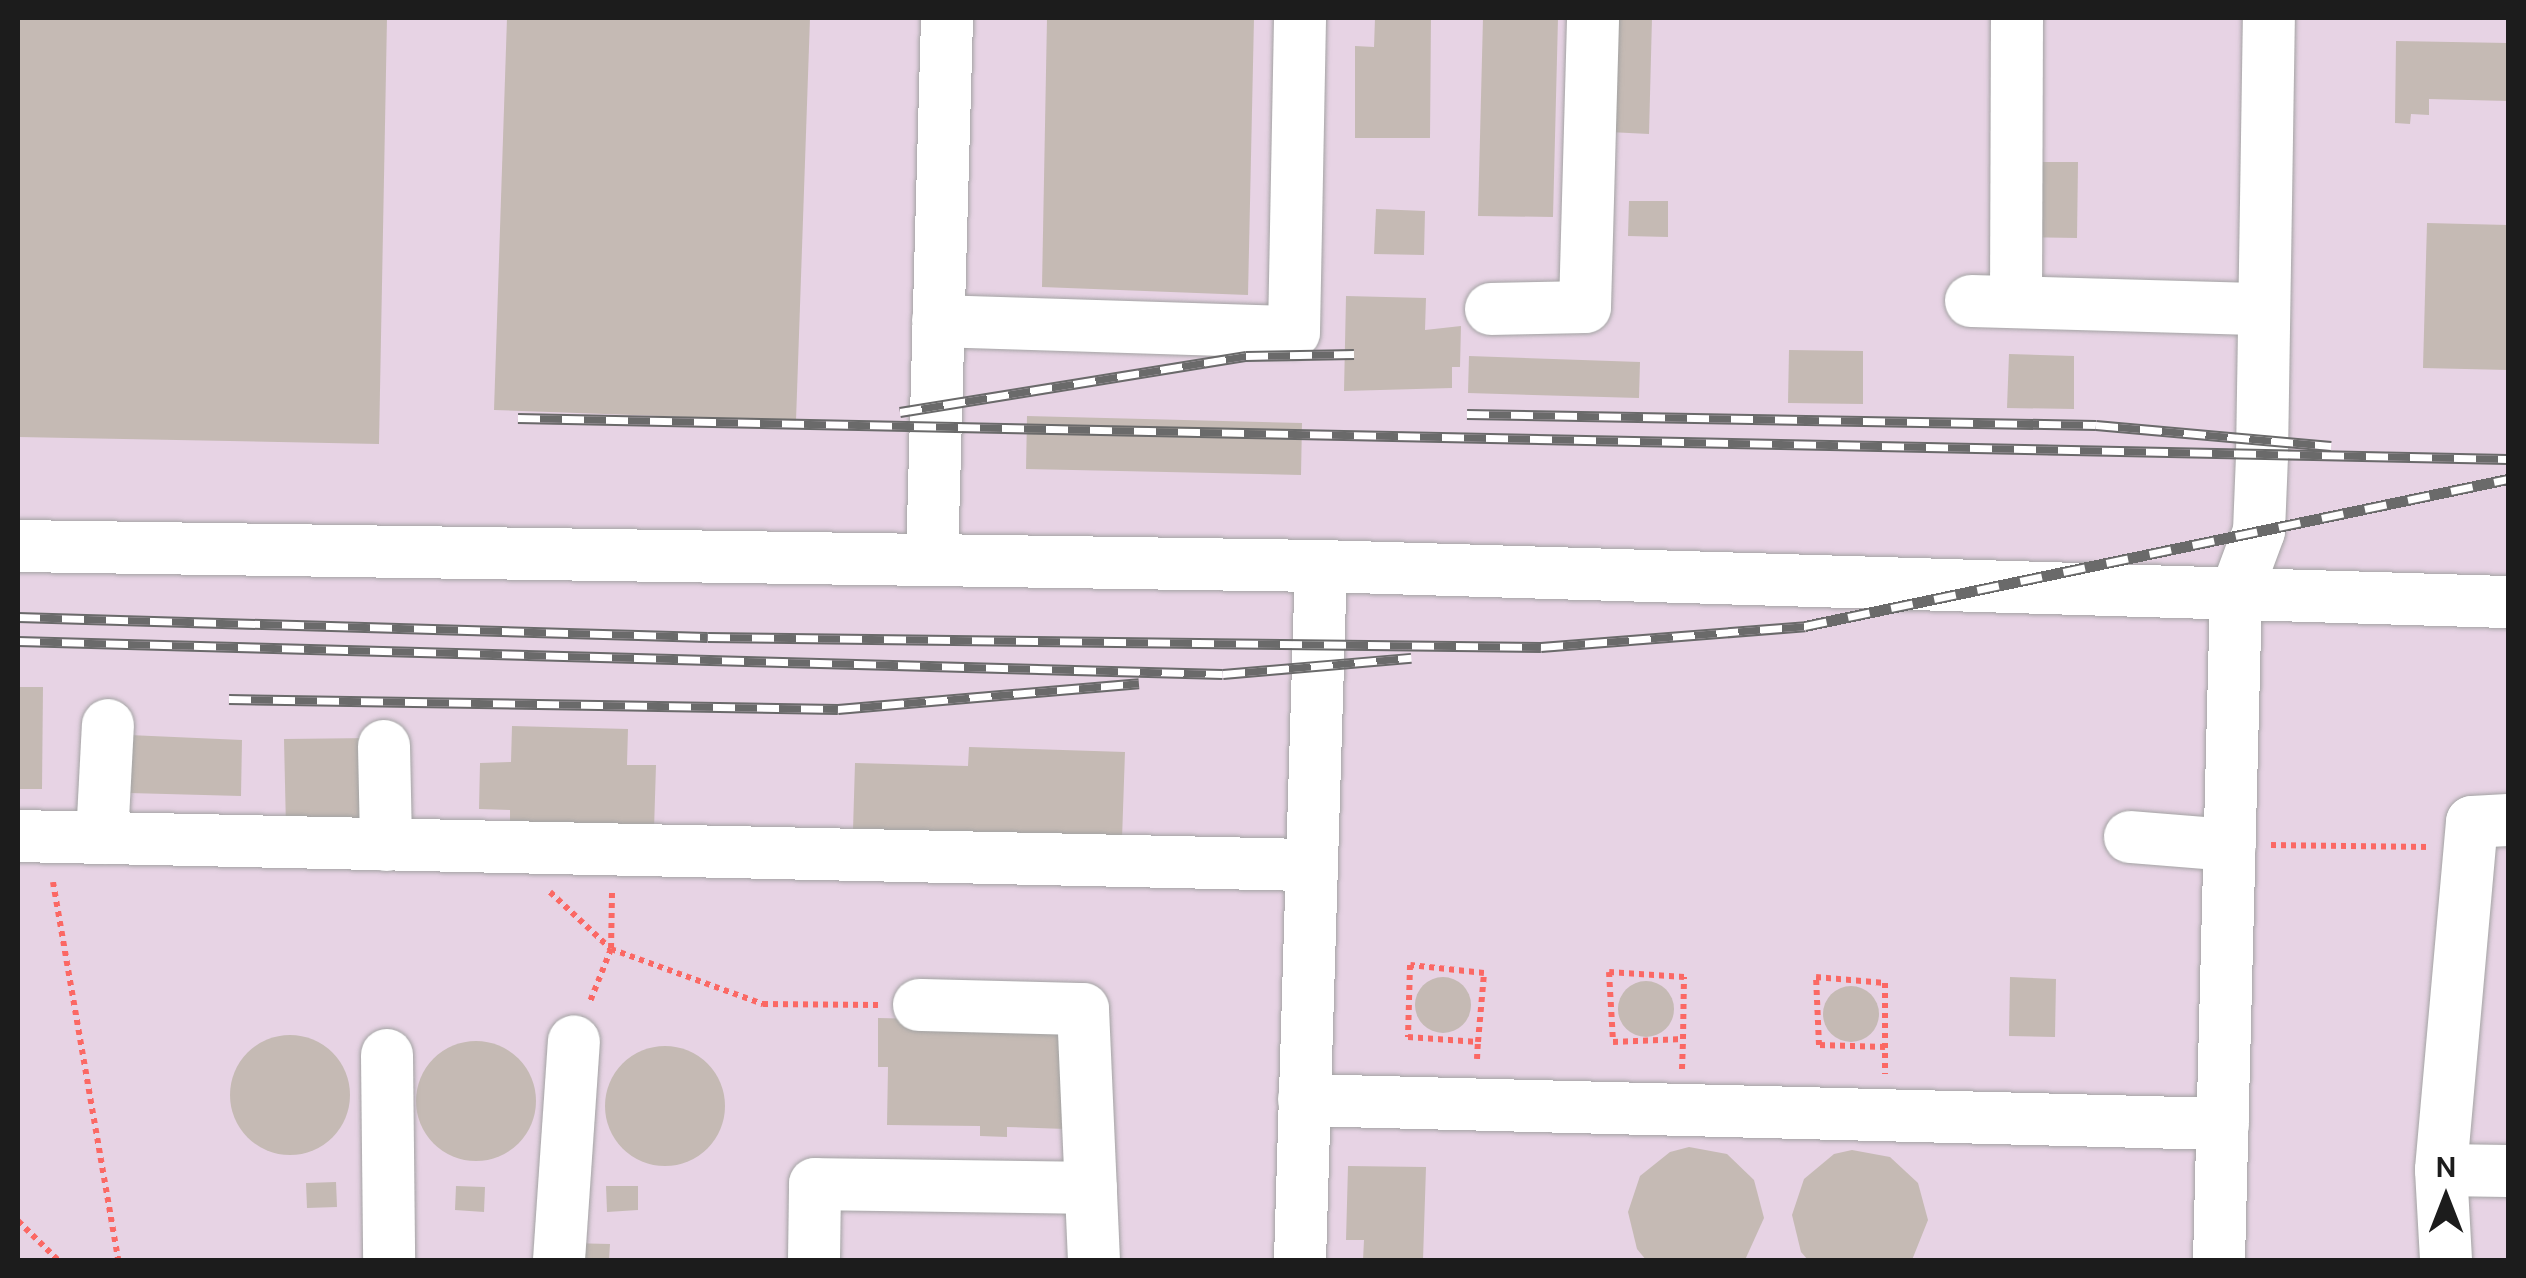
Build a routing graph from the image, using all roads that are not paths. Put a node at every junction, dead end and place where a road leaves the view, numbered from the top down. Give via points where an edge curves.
1 (947, 18) edge
2 (1300, 18) edge
3 (1593, 18) edge
4 (2016, 18) edge
5 (2269, 18) edge
6 (1491, 309) dead end
7 (2264, 309) junction
8 (938, 320) junction
9 (18, 546) edge
10 (932, 560) junction
11 (1320, 566) junction
12 (2236, 593) junction
13 (2508, 602) edge
14 (108, 725) dead end
15 (384, 746) dead end
16 (2489, 834) edge
17 (31, 836) edge
18 (102, 838) junction
19 (2130, 838) dead end
20 (386, 844) junction
21 (2230, 844) junction
22 (1309, 865) junction
23 (919, 1005) road end
24 (574, 1042) road end
25 (387, 1056) dead end
26 (1304, 1100) junction
27 (2223, 1124) junction
28 (2441, 1170) junction
29 (2508, 1171) edge
30 (1091, 1188) junction
31 (389, 1260) edge
32 (559, 1260) edge
33 (814, 1260) edge
34 (1094, 1260) edge
35 (1300, 1260) edge
36 (2219, 1260) edge
37 (2446, 1260) edge

1 - 8 lane
2 - 8 lane via 1294,332
3 - 6 lane via 1586,307
4 - 7 lane via 1993,302
5 - 7 lane
7 - 12 lane via 2259,532
8 - 10 lane
9 - 10 lane
10 - 11 lane
11 - 12 lane
11 - 22 lane
12 - 13 lane
12 - 21 lane
14 - 18 lane
15 - 20 lane
16 - 28 lane
17 - 18 lane
18 - 20 lane
19 - 21 lane
20 - 22 lane
21 - 27 lane
22 - 26 lane
23 - 30 lane via 1084,1008
24 - 32 lane
25 - 31 lane
26 - 27 lane
26 - 35 lane
27 - 36 lane
28 - 29 lane
28 - 37 lane
30 - 33 lane via 814,1184
30 - 34 lane

